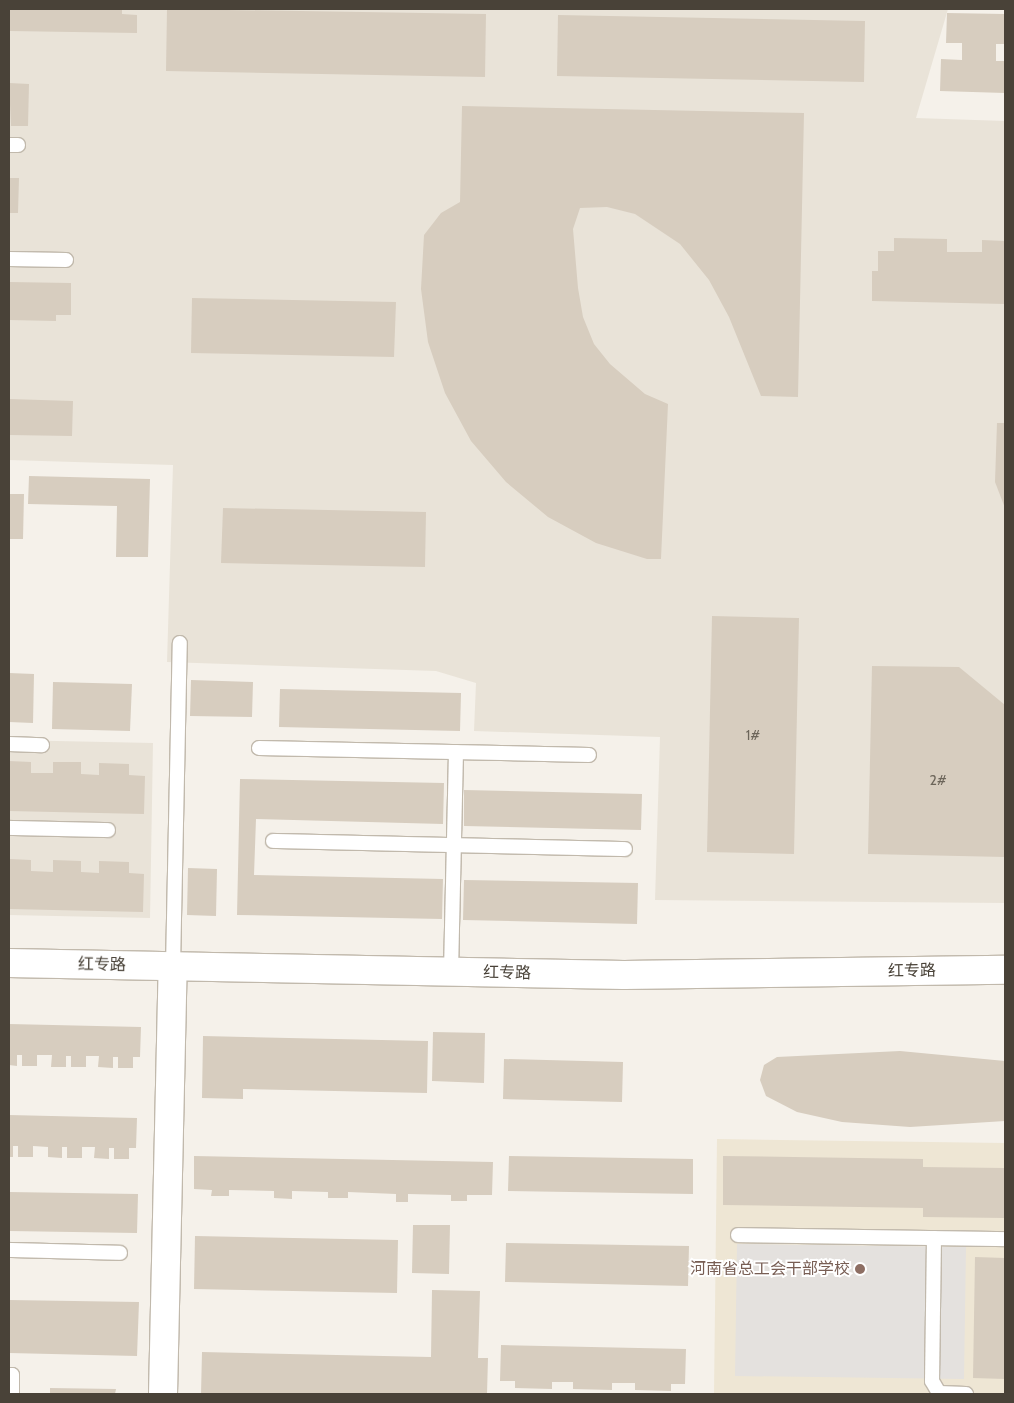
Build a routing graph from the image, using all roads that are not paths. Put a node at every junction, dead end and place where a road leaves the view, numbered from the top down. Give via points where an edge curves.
1 (9, 259) edge
2 (66, 260) dead end
3 (180, 643) dead end
4 (9, 744) edge
5 (42, 745) dead end
6 (260, 748) dead end
7 (456, 752) junction
8 (589, 755) dead end
9 (9, 828) edge
10 (108, 830) dead end
11 (273, 841) dead end
12 (454, 845) junction
13 (625, 849) dead end
14 (9, 964) edge
15 (172, 966) junction
16 (1005, 970) edge
17 (451, 972) junction
18 (738, 1235) dead end
19 (934, 1238) junction
20 (1005, 1239) edge
21 (9, 1250) edge
22 (120, 1253) dead end
23 (9, 1375) edge
24 (12, 1394) edge
25 (163, 1394) edge
26 (966, 1394) edge

1 - 2 lane
3 - 15 lane
4 - 5 lane
6 - 7 lane
7 - 8 lane
7 - 12 lane
9 - 10 lane
11 - 12 lane
12 - 13 lane
12 - 17 lane
14 - 15 street, 红专路
15 - 17 street, 红专路
15 - 25 street
16 - 17 street, 红专路 via 624,975
18 - 19 lane
19 - 20 lane
19 - 26 lane via 932,1381 939,1393
21 - 22 lane
23 - 24 lane via 12,1375

